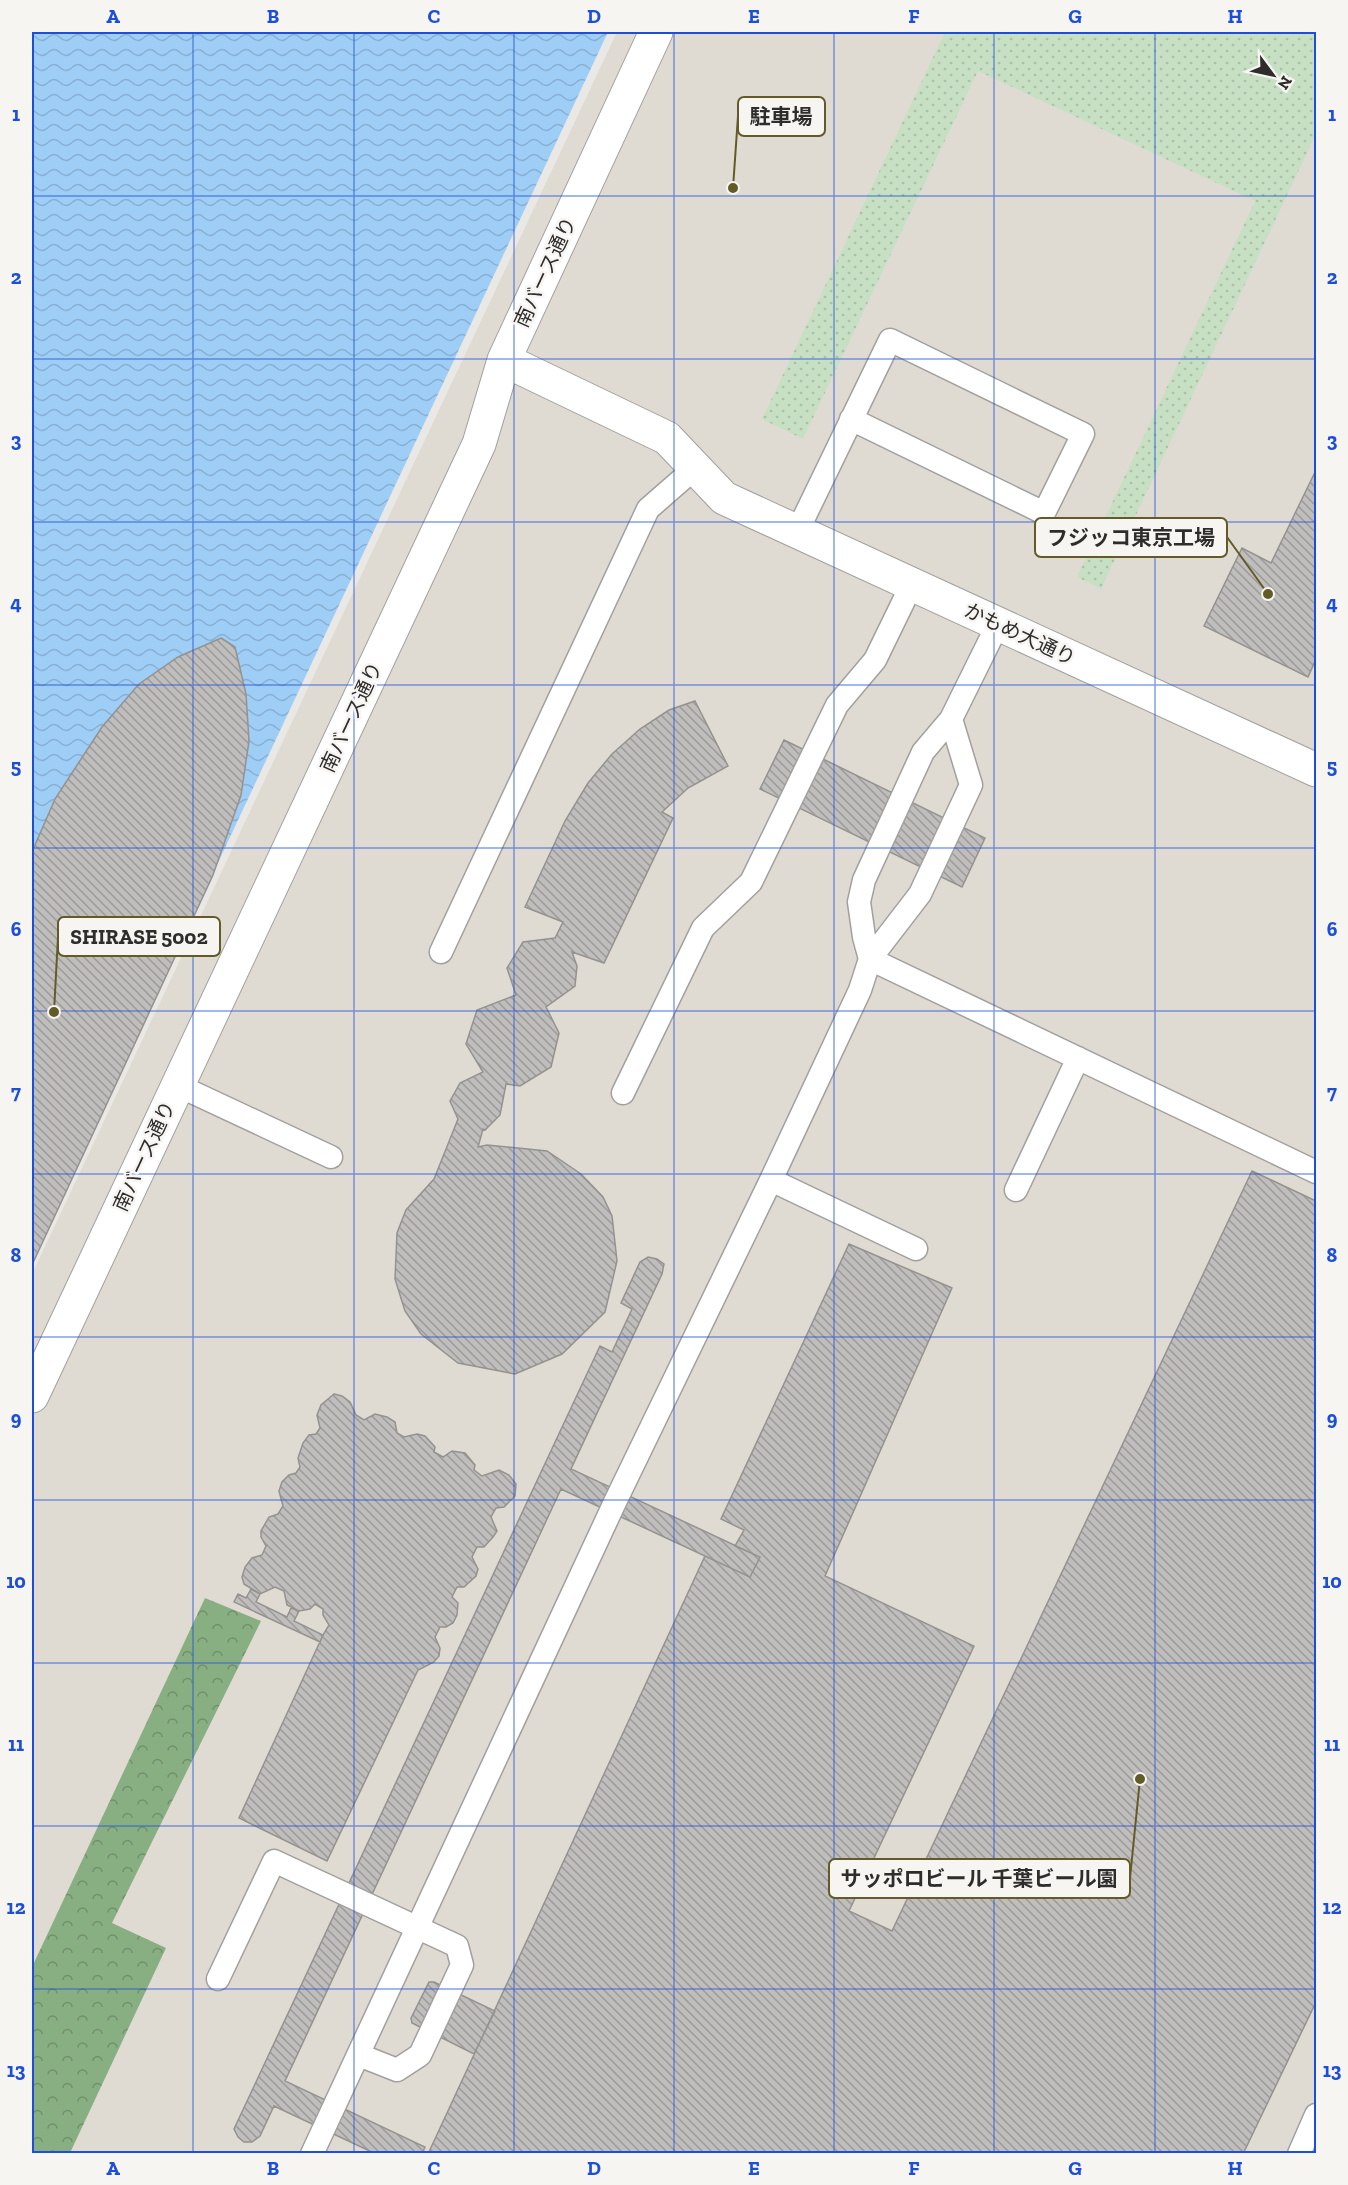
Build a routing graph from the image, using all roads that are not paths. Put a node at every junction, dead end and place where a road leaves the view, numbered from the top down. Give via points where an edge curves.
1 (656, 32) edge
2 (504, 360) junction
3 (851, 419) junction
4 (695, 468) junction
5 (797, 532) junction
6 (912, 584) junction
7 (998, 624) junction
8 (951, 719) junction
9 (1317, 770) edge
10 (441, 952) dead end
11 (870, 959) junction
12 (1078, 1058) junction
13 (177, 1085) junction
14 (623, 1093) dead end
15 (331, 1157) dead end
16 (1317, 1172) edge
17 (771, 1180) junction
18 (1016, 1190) dead end
19 (916, 1248) dead end
20 (32, 1396) edge
21 (417, 1929) junction
22 (218, 1979) dead end
23 (359, 2055) junction
24 (1317, 2115) edge
25 (312, 2154) edge
26 (1299, 2154) edge

1 - 2 street, 南バース通り
2 - 4 street via 666,438
2 - 13 street, 南バース通り via 479,444
3 - 3 lane via 890,340 1083,434 1044,513
3 - 5 lane
4 - 5 street, かもめ大通り via 724,498
4 - 10 lane via 648,509
5 - 6 street, かもめ大通り
6 - 7 street, かもめ大通り
6 - 14 lane via 875,660 837,705 751,882 703,928
7 - 8 lane
7 - 9 street, かもめ大通り
8 - 11 lane via 923,752 864,880 859,902
8 - 11 lane via 971,785 920,894
11 - 12 lane
11 - 17 lane via 860,990
12 - 16 lane
12 - 18 lane
13 - 15 lane
13 - 20 street, 南バース通り
17 - 19 lane
17 - 21 lane via 615,1502
21 - 22 lane via 274,1861
21 - 23 lane
21 - 23 lane via 457,1946 462,1965 451,1989 420,2055 397,2070
23 - 25 lane
24 - 26 lane

